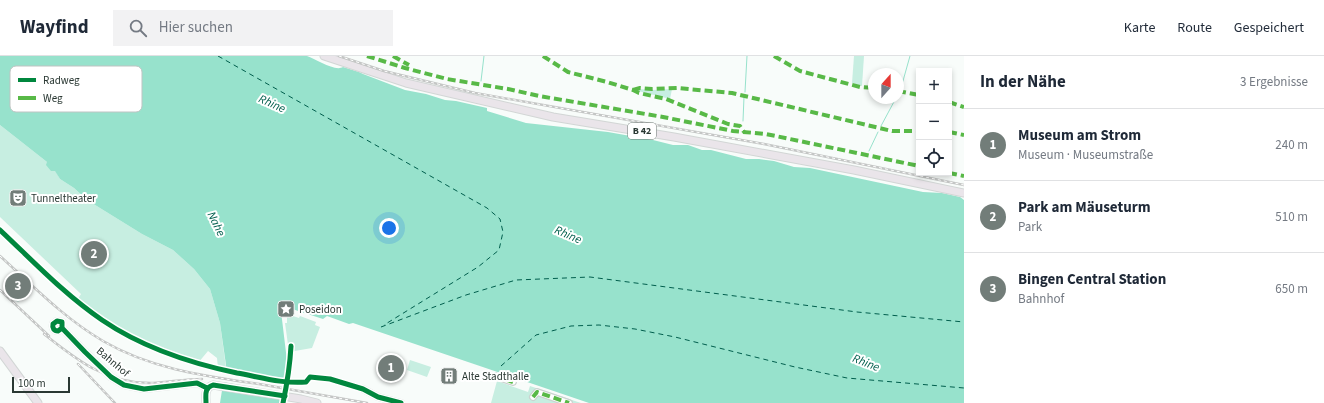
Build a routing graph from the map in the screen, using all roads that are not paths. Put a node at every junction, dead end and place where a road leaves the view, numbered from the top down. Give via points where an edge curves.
1 (324, 56) edge
2 (964, 193) edge
3 (62, 328) dead end
4 (0, 351) edge
5 (495, 376) dead end
6 (513, 382) dead end
7 (207, 388) junction
8 (363, 389) dead end
9 (533, 397) dead end
10 (38, 403) edge
11 (206, 403) edge
12 (317, 403) edge
13 (401, 403) edge
14 (569, 403) edge

1 - 2 main road, B 42 via 406,83 553,117 682,138
3 - 7 street, Bahnhof via 111,377 124,385 144,389 197,383
4 - 10 main road
5 - 6 street
7 - 11 main road
7 - 12 main road via 212,385 220,386
8 - 13 street via 378,397
9 - 14 street via 537,392

